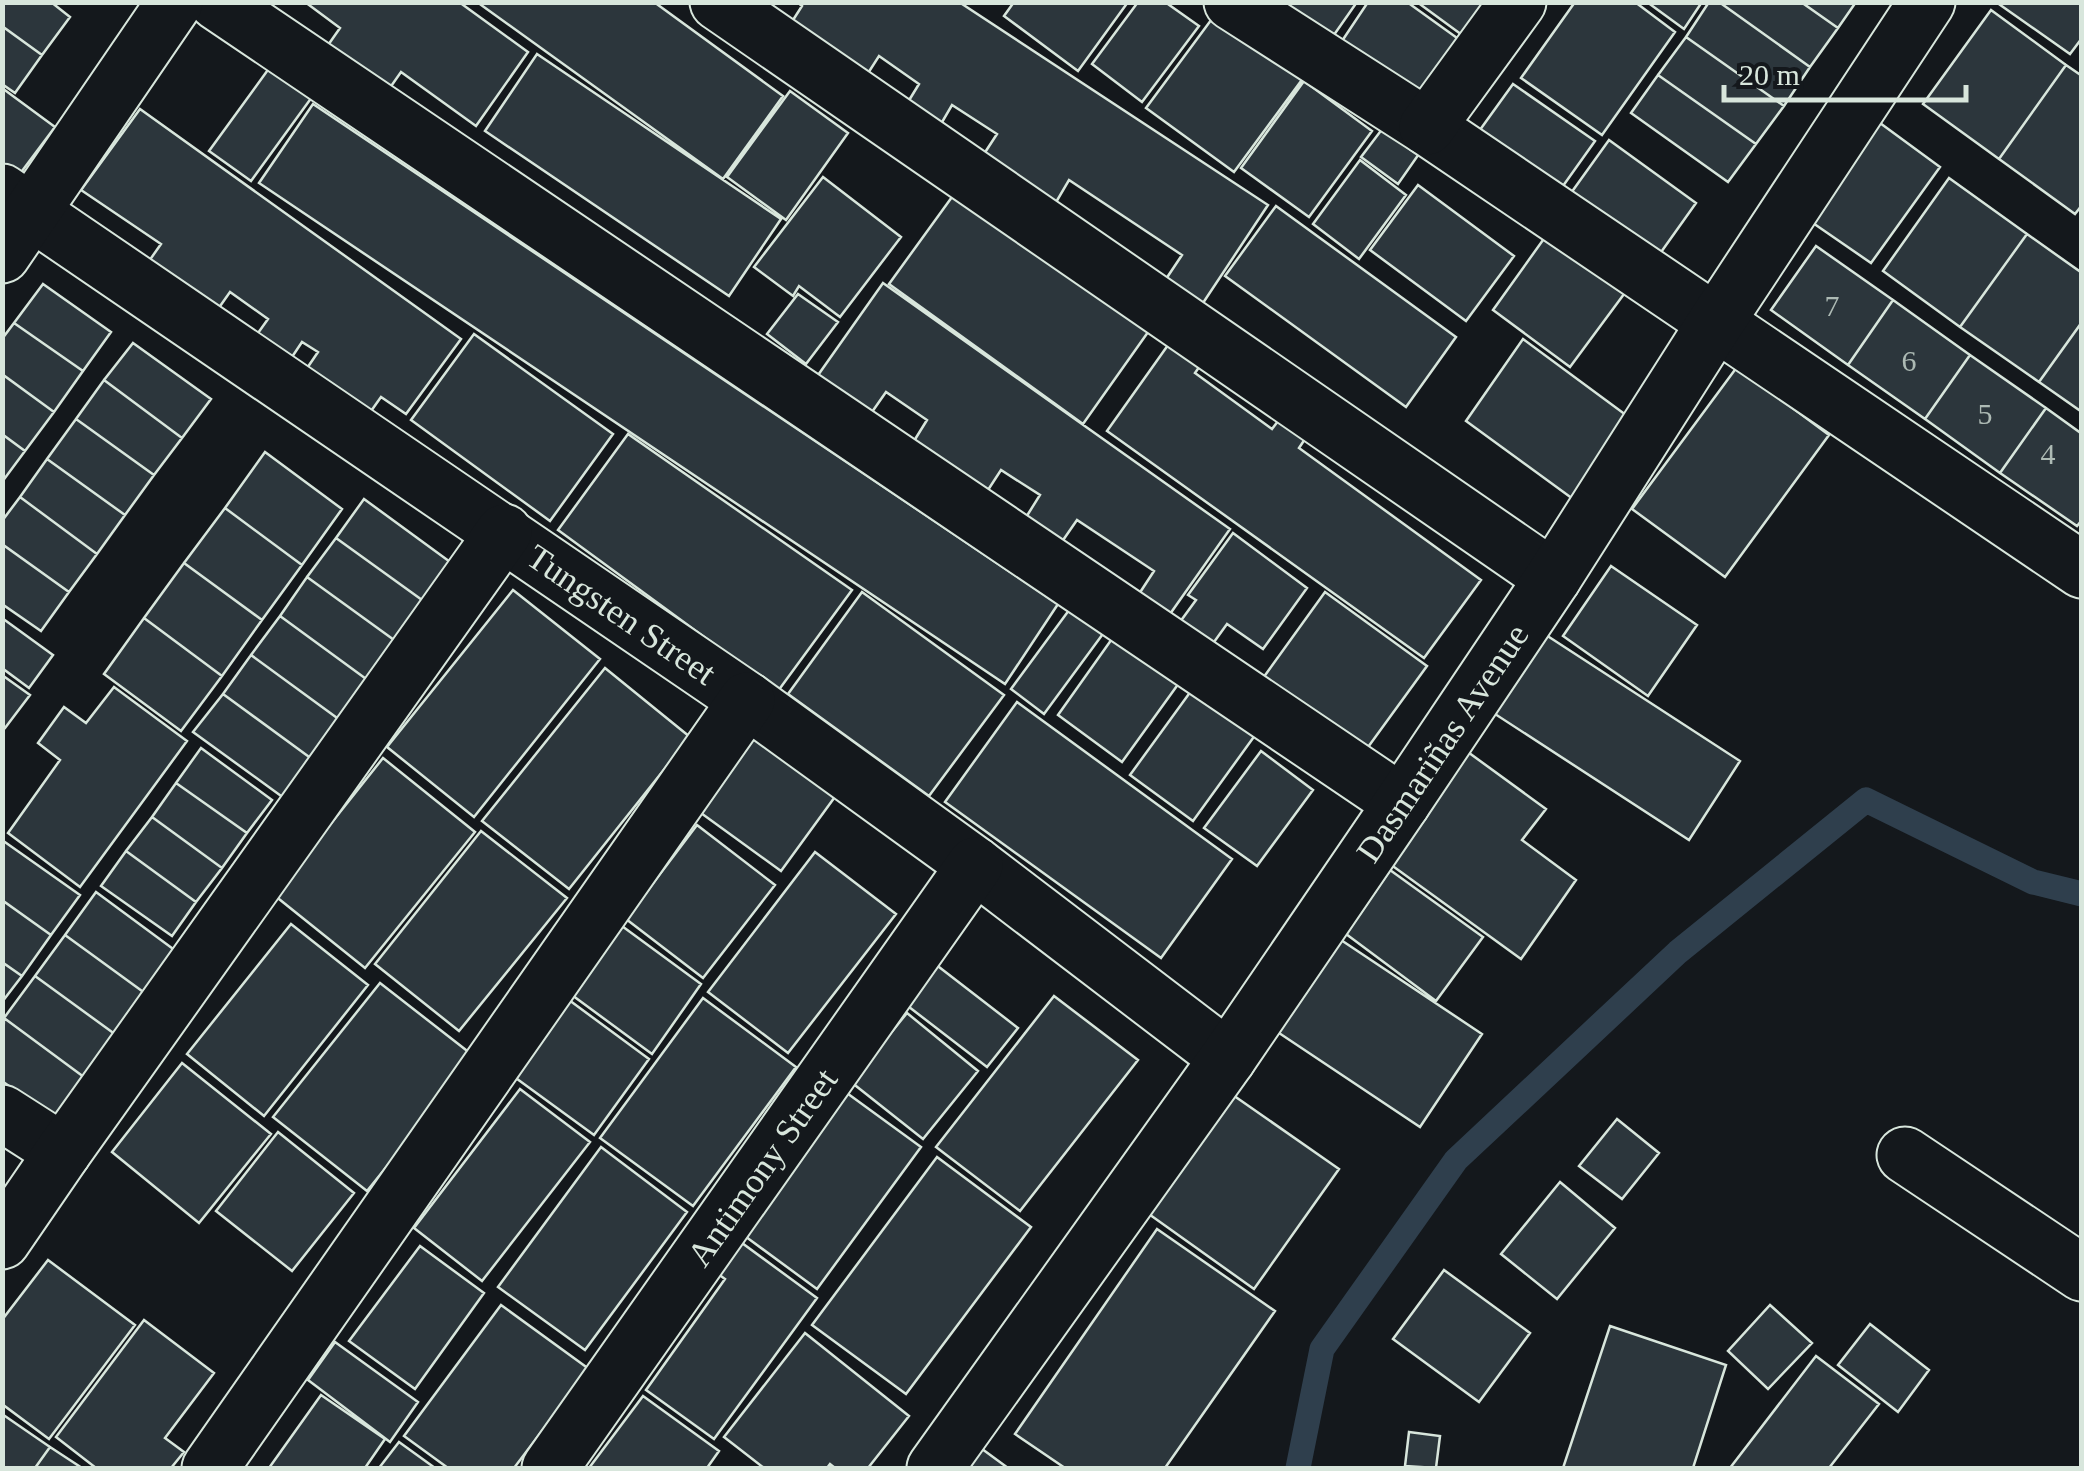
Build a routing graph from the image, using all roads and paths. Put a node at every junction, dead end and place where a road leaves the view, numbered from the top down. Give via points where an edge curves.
1 (175, 2) edge
2 (217, 2) edge
3 (718, 2) edge
4 (1232, 2) edge
5 (1518, 2) edge
6 (1926, 2) edge
7 (1428, 127) junction
8 (12, 219) edge
9 (1716, 322) junction
10 (504, 532) junction
11 (2082, 570) edge
12 (1553, 578) junction
13 (747, 700) junction
14 (1402, 804) junction
15 (974, 865) junction
16 (1228, 1058) junction
17 (2, 1113) edge
18 (62, 1152) junction
19 (1905, 1155) dead end
20 (2, 1241) edge
21 (2082, 1273) edge
22 (210, 1468) edge
23 (550, 1468) edge
24 (936, 1468) edge

1 - 8 street
2 - 14 street
3 - 12 street
4 - 7 street
5 - 7 street
6 - 9 street, Dasmariñas Avenue
7 - 9 street
8 - 10 street, Tungsten Street
9 - 11 street
9 - 12 street, Dasmariñas Avenue
10 - 13 street, Tungsten Street
10 - 18 street
12 - 14 street, Dasmariñas Avenue
13 - 15 street, Tungsten Street
13 - 22 street
14 - 16 street, Dasmariñas Avenue
15 - 16 street, Tungsten Street
15 - 23 street, Antimony Street
16 - 24 street, Dasmariñas Avenue
17 - 18 street
18 - 20 street
19 - 21 street

